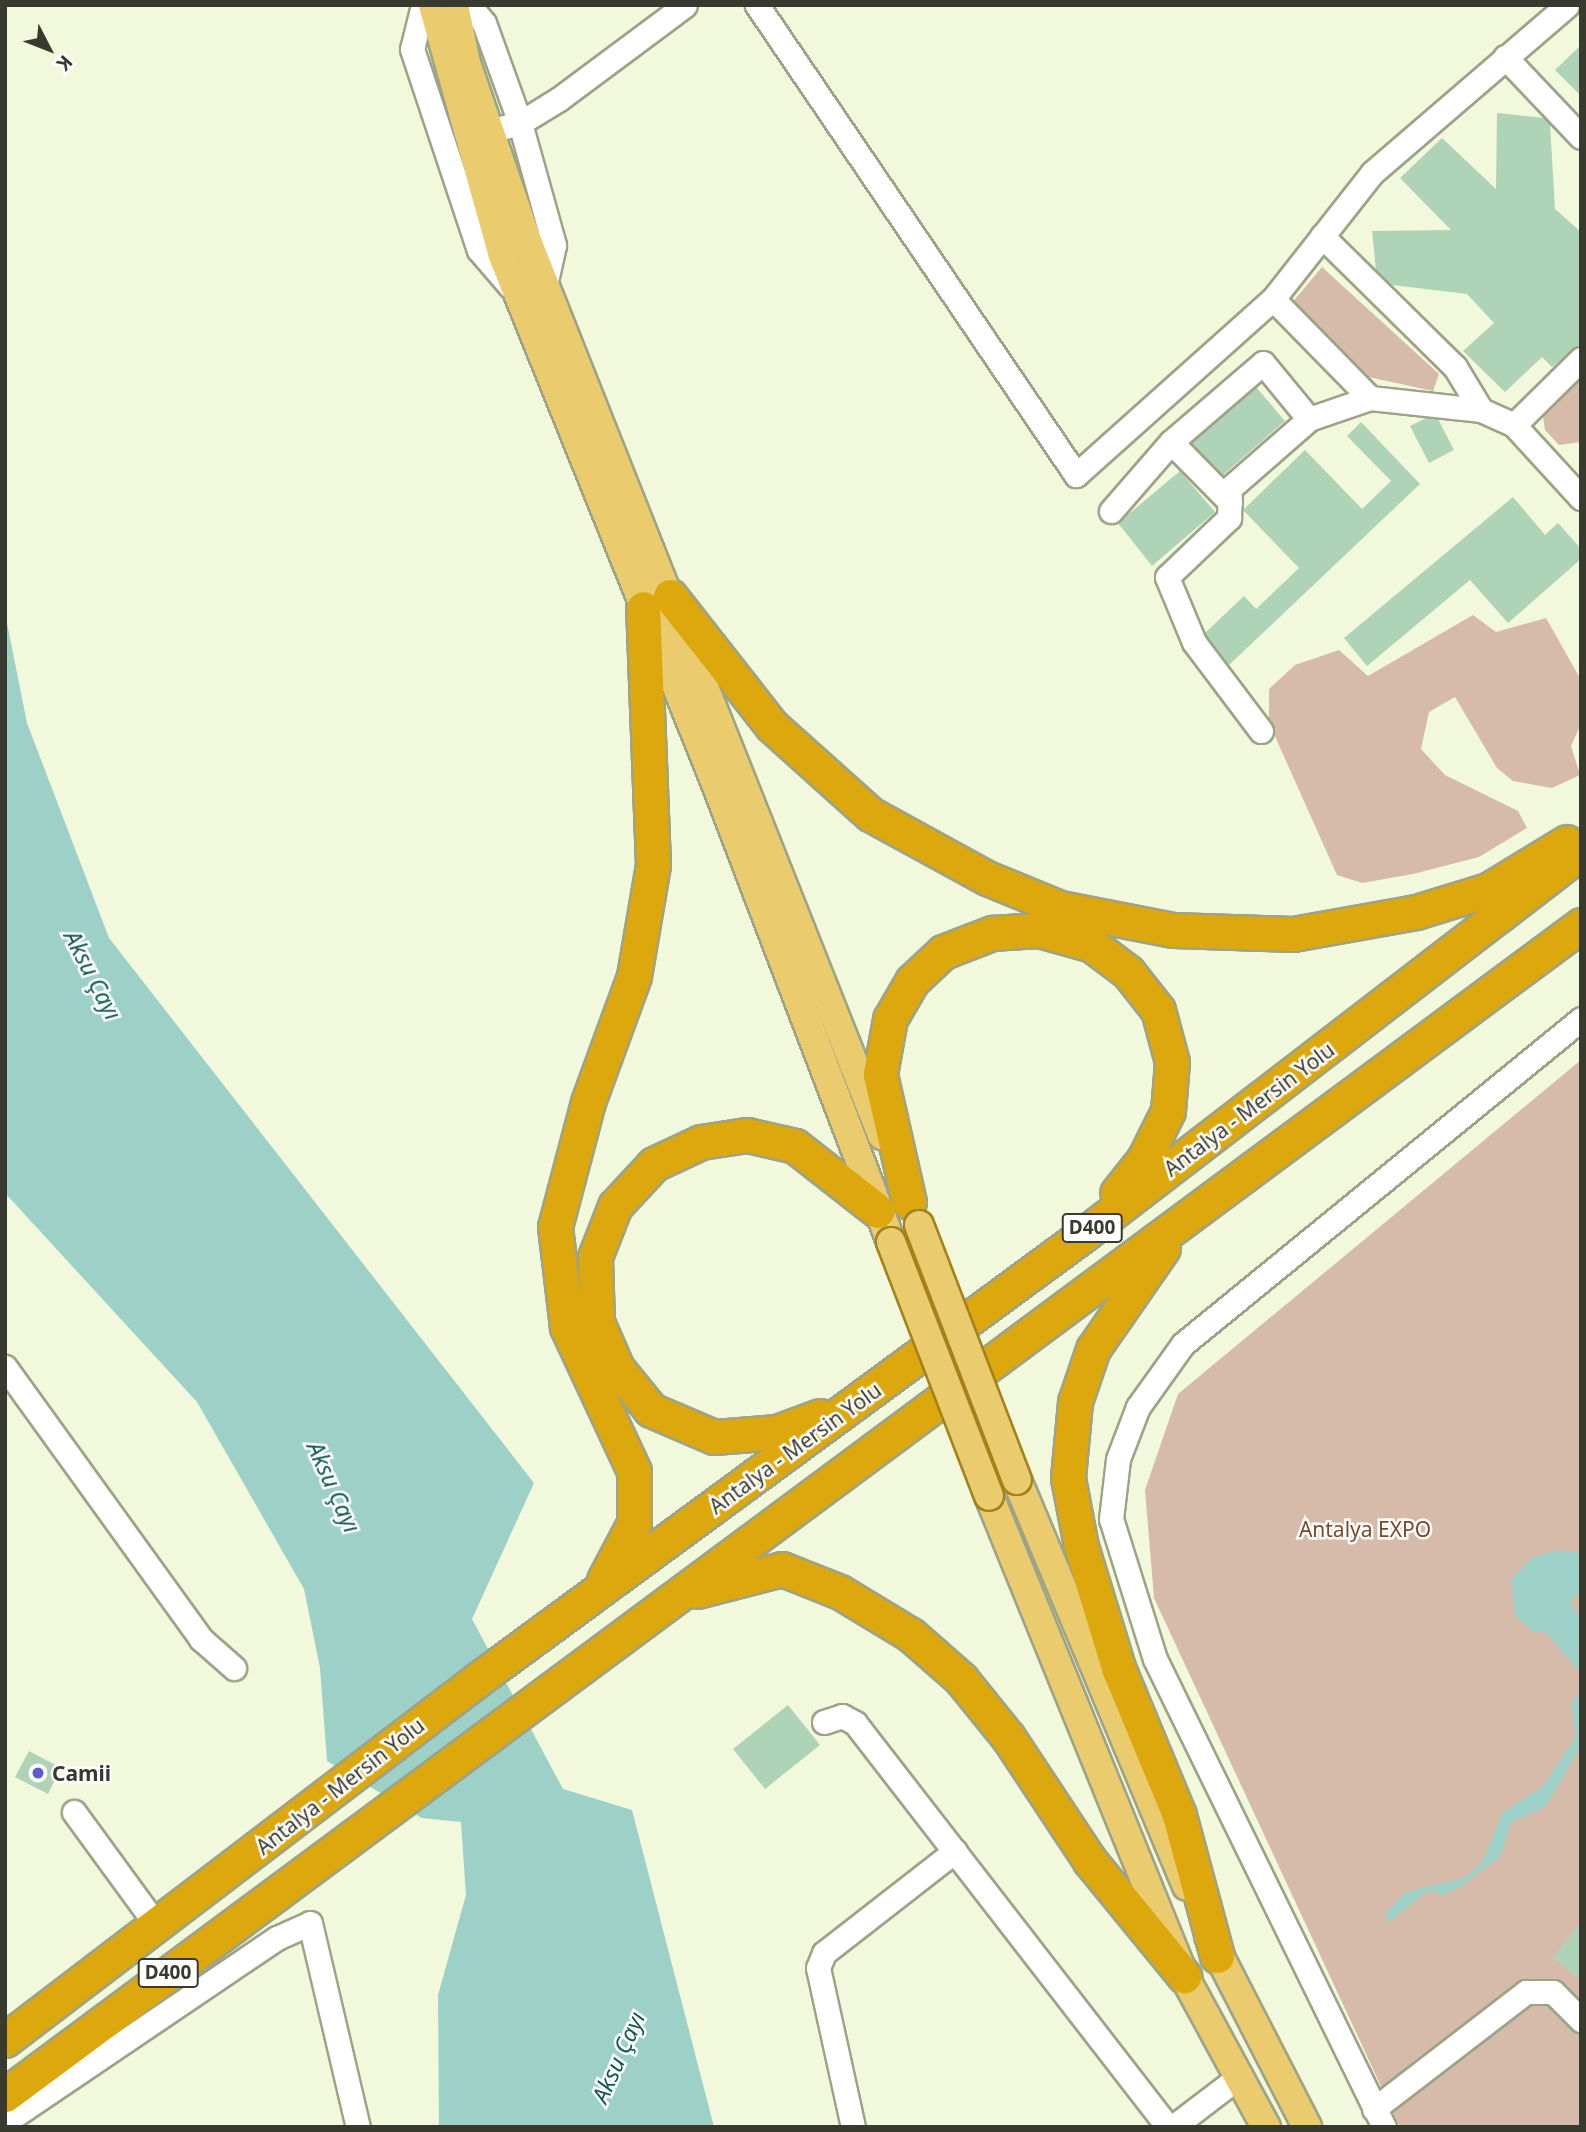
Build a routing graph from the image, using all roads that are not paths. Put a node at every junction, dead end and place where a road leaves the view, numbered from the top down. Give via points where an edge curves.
1 (423, 5) edge
2 (433, 5) edge
3 (454, 5) edge
4 (470, 5) edge
5 (685, 5) edge
6 (757, 5) edge
7 (1567, 5) edge
8 (1505, 57) junction
9 (520, 123) junction
10 (467, 137) junction
11 (1581, 137) edge
12 (1322, 236) junction
13 (545, 286) junction
14 (1273, 299) junction
15 (1581, 359) edge
16 (1370, 398) junction
17 (1481, 410) junction
18 (1309, 419) junction
19 (1514, 425) junction
20 (1171, 442) junction
21 (1578, 488) edge
22 (1230, 502) junction
23 (1111, 510) dead end
24 (657, 602) junction
25 (1261, 731) dead end
26 (1581, 833) edge
27 (1581, 852) edge
28 (1581, 925) edge
29 (1581, 1019) edge
30 (902, 1213) junction
31 (1181, 1223) junction
32 (1087, 1232) junction
33 (5, 1367) edge
34 (855, 1404) junction
35 (595, 1594) junction
36 (681, 1595) junction
37 (234, 1668) dead end
38 (824, 1722) dead end
39 (74, 1812) dead end
40 (955, 1851) junction
41 (157, 1926) junction
42 (1217, 1956) junction
43 (1184, 1976) junction
44 (1581, 2020) edge
45 (5, 2040) edge
46 (1237, 2078) junction
47 (5, 2095) edge
48 (1379, 2118) edge
49 (5, 2122) edge
50 (358, 2127) edge
51 (853, 2127) edge
52 (1170, 2127) edge
53 (1266, 2127) edge
54 (1307, 2127) edge

1 - 10 street via 412,49
2 - 10 main road
3 - 10 main road
4 - 9 street via 484,23
5 - 9 street
6 - 14 street via 1076,475
7 - 8 street
8 - 11 street
8 - 12 street via 1372,173
9 - 10 street
9 - 13 street via 554,244
10 - 13 main road
10 - 24 main road via 519,297
12 - 14 street
12 - 17 street via 1455,367
13 - 24 main road
14 - 16 street
15 - 19 street
16 - 17 street
16 - 18 street
17 - 19 street
18 - 20 street via 1263,363
18 - 22 street via 1230,488
19 - 21 street
20 - 22 street
20 - 23 street
22 - 25 street via 1229,518 1167,577 1194,642
24 - 26 highway via 772,726 870,814 987,878 1060,908 1173,930 1293,934 1416,912 1488,890
24 - 30 main road
24 - 35 highway via 653,865 634,976 588,1102 555,1227 567,1327 634,1471 634,1523 624,1552
27 - 32 highway, Antalya - Mersin Yolu / D400
28 - 31 highway, D400
29 - 48 street via 1183,1344 1138,1407 1118,1459 1111,1519 1155,1659
30 - 32 highway via 880,1074 890,1019 912,981 943,951 992,933 1039,930 1092,945 1128,971 1158,1010 1172,1062 1168,1111 1144,1160
30 - 34 highway via 795,1146 747,1135 701,1142 654,1164 615,1206 595,1256 597,1322 617,1368 651,1410 714,1437 777,1432
30 - 42 main road, bridge
30 - 43 main road, bridge via 891,1242
31 - 36 highway, D400
31 - 42 highway via 1093,1349 1075,1402 1068,1478 1081,1546 1119,1670 1179,1815
32 - 34 highway, Antalya - Mersin Yolu / D400
33 - 37 street via 201,1639
34 - 35 highway, Antalya - Mersin Yolu / D400
35 - 41 highway, Antalya - Mersin Yolu / D400
36 - 43 highway via 782,1569 840,1592 911,1635 961,1679 1008,1737 1090,1861
36 - 47 highway, D400
38 - 40 street via 842,1716 855,1723
39 - 41 street
40 - 51 street via 824,1953 818,1968
40 - 52 street
41 - 45 highway, Antalya - Mersin Yolu / D400
42 - 54 main road
43 - 46 main road
44 - 48 street via 1553,1992 1526,1992
46 - 52 street
46 - 53 main road
49 - 50 street via 277,1938 310,1923

